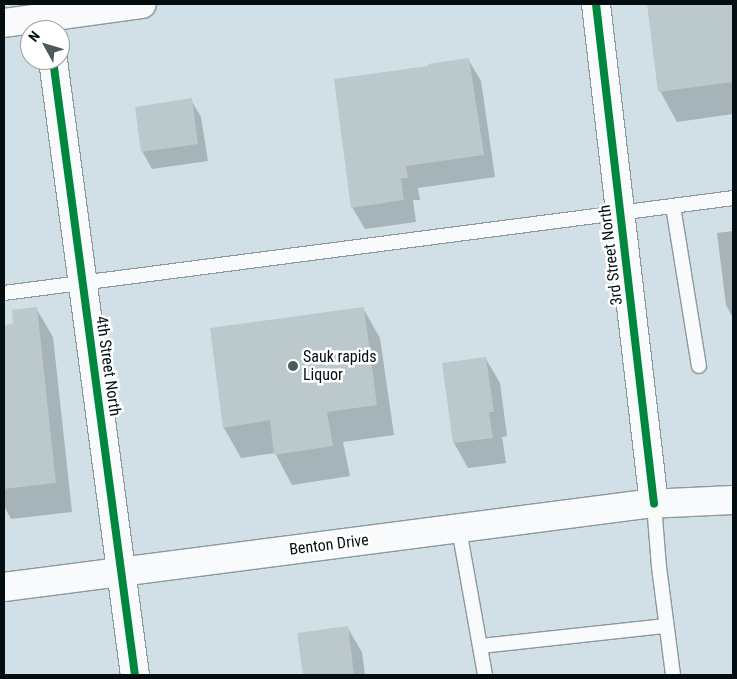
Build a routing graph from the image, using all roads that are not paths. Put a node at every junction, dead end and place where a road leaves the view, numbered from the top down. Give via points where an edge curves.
1 (142, 4) edge
2 (596, 4) edge
3 (48, 16) edge
4 (4, 23) edge
5 (55, 70) edge
6 (733, 198) edge
7 (673, 206) junction
8 (620, 213) junction
9 (84, 283) junction
10 (4, 293) edge
11 (698, 366) dead end
12 (733, 480) edge
13 (733, 500) edge
14 (654, 504) junction
15 (459, 529) junction
16 (122, 571) junction
17 (4, 587) edge
18 (666, 626) junction
19 (481, 646) junction
20 (134, 675) edge
21 (485, 675) edge
22 (673, 675) edge

1 - 3 street
2 - 8 street, 3rd Street North
3 - 4 street
5 - 9 street, 4th Street North
6 - 7 lane
7 - 8 lane
7 - 11 lane
8 - 9 lane
8 - 14 street, 3rd Street North
9 - 10 lane
9 - 16 street, 4th Street North
12 - 14 street, Benton Drive
13 - 14 street, Benton Drive
14 - 15 street, Benton Drive
14 - 18 lane
15 - 16 street, Benton Drive
15 - 19 lane
16 - 17 street, Benton Drive
16 - 20 street, 4th Street North
18 - 19 lane
18 - 22 lane
19 - 21 lane

